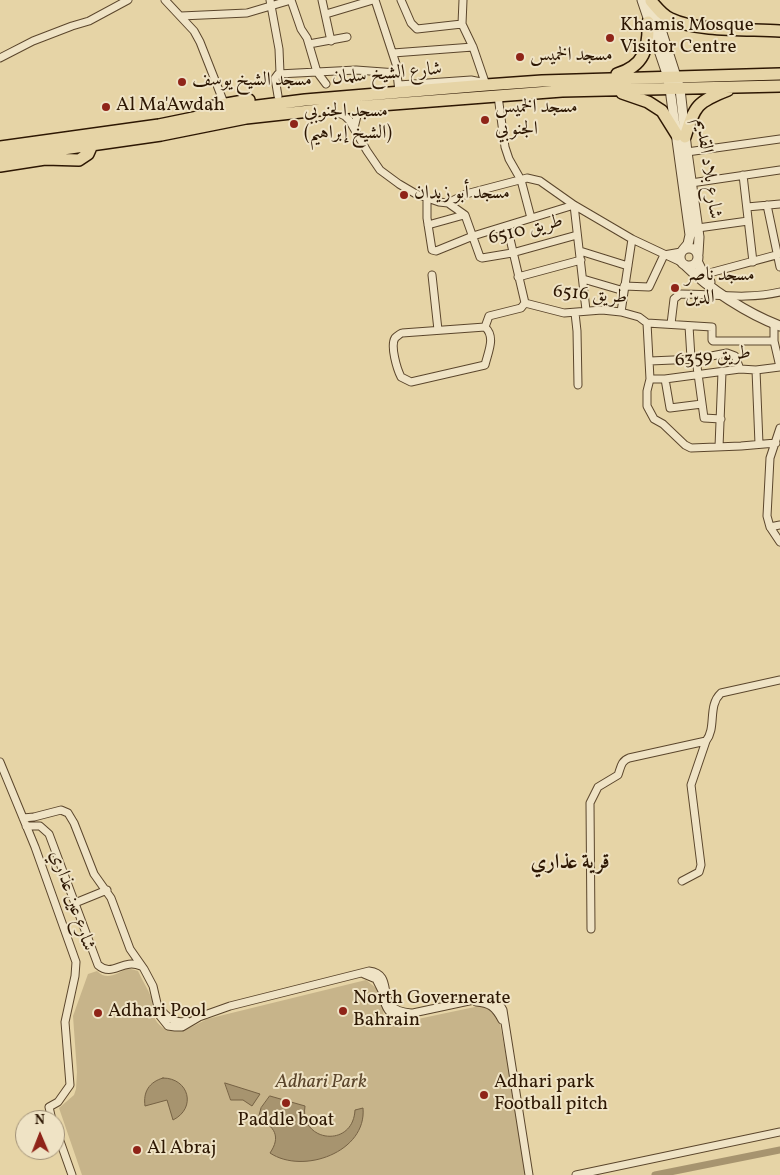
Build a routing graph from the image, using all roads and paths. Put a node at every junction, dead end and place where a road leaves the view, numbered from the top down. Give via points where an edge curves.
1 (128, 0) edge
2 (165, 0) edge
3 (291, 0) edge
4 (322, 0) edge
5 (374, 0) edge
6 (401, 0) edge
7 (463, 0) edge
8 (648, 0) edge
9 (270, 3) edge
10 (326, 14) junction
11 (181, 16) junction
12 (648, 22) junction
13 (462, 24) junction
14 (780, 31) edge
15 (347, 37) dead end
16 (331, 41) junction
17 (309, 44) junction
18 (473, 47) junction
19 (393, 54) junction
20 (0, 58) edge
21 (317, 72) junction
22 (280, 73) junction
23 (398, 73) junction
24 (780, 74) edge
25 (672, 77) junction
26 (600, 79) junction
27 (326, 84) dead end
28 (486, 84) junction
29 (780, 86) edge
30 (399, 88) junction
31 (734, 88) junction
32 (675, 89) junction
33 (614, 90) junction
34 (278, 96) junction
35 (498, 96) junction
36 (305, 100) junction
37 (224, 103) junction
38 (365, 106) junction
39 (328, 108) junction
40 (354, 128) junction
41 (76, 136) junction
42 (681, 136) junction
43 (780, 139) edge
44 (92, 145) junction
45 (0, 147) edge
46 (687, 152) junction
47 (0, 158) edge
48 (0, 166) edge
49 (780, 170) edge
50 (743, 175) junction
51 (524, 179) junction
52 (691, 183) junction
53 (427, 199) junction
54 (448, 203) junction
55 (780, 204) edge
56 (574, 205) junction
57 (767, 205) junction
58 (747, 207) junction
59 (464, 215) junction
60 (531, 218) junction
61 (748, 221) junction
62 (428, 225) junction
63 (507, 226) junction
64 (698, 228) junction
65 (577, 235) junction
66 (473, 236) junction
67 (632, 239) junction
68 (580, 251) junction
69 (682, 251) junction
70 (512, 253) junction
71 (779, 254) edge
72 (664, 255) junction
73 (697, 258) junction
74 (580, 260) junction
75 (753, 262) junction
76 (683, 264) junction
77 (628, 266) junction
78 (780, 267) edge
79 (713, 272) dead end
80 (432, 275) dead end
81 (518, 277) junction
82 (583, 279) junction
83 (624, 288) junction
84 (780, 292) edge
85 (725, 296) junction
86 (526, 303) junction
87 (586, 310) junction
88 (621, 312) junction
89 (575, 313) junction
90 (647, 323) junction
91 (671, 324) junction
92 (777, 325) edge
93 (689, 326) junction
94 (485, 327) junction
95 (438, 330) junction
96 (774, 341) junction
97 (727, 342) junction
98 (727, 353) junction
99 (694, 359) junction
100 (650, 361) junction
101 (780, 367) edge
102 (740, 369) junction
103 (756, 370) junction
104 (722, 372) junction
105 (700, 374) junction
106 (650, 378) junction
107 (665, 379) junction
108 (578, 385) dead end
109 (702, 404) junction
110 (721, 419) junction
111 (780, 428) edge
112 (776, 443) junction
113 (759, 444) junction
114 (719, 447) junction
115 (780, 451) edge
116 (772, 452) junction
117 (780, 525) edge
118 (770, 527) junction
119 (780, 542) edge
120 (780, 680) edge
121 (706, 741) junction
122 (0, 762) edge
123 (23, 818) junction
124 (26, 826) junction
125 (682, 881) dead end
126 (107, 890) junction
127 (75, 903) junction
128 (591, 929) dead end
129 (130, 949) junction
130 (126, 963) junction
131 (144, 969) junction
132 (49, 1110) edge
133 (780, 1132) edge
134 (65, 1155) edge
135 (72, 1175) edge
136 (529, 1175) edge
137 (576, 1175) edge

1 - 20 street via 89,21 33,41
2 - 11 street
3 - 9 street
3 - 17 street
4 - 10 street
5 - 10 street
5 - 19 street
6 - 13 street via 415,28
7 - 13 street
8 - 12 street
8 - 14 main road via 679,23
8 - 25 street
9 - 11 street via 247,13
9 - 22 street
10 - 16 street
11 - 37 street via 204,50
12 - 25 street
12 - 26 main road via 649,40 639,62 629,70
13 - 18 street
15 - 16 street
16 - 17 street
17 - 21 street
18 - 19 street
18 - 28 street
19 - 23 street
21 - 22 street
21 - 23 street
21 - 27 street
22 - 34 street via 275,76
23 - 30 street
24 - 25 main road, شارع الشيخ سلمان
25 - 26 main road, شارع الشيخ سلمان
25 - 32 street, شارع بلاد القديم
26 - 28 main road, شارع الشيخ سلمان
28 - 30 main road, شارع الشيخ سلمان
29 - 31 main road, شارع الشيخ سلمان
30 - 36 main road, شارع الشيخ سلمان
31 - 32 main road, شارع الشيخ سلمان
31 - 42 main road via 708,98 698,106
32 - 33 main road, شارع الشيخ سلمان
32 - 42 street, شارع بلاد القديم
33 - 35 main road, شارع الشيخ سلمان
33 - 42 main road via 648,102 662,111
34 - 36 main road
34 - 37 main road
35 - 38 main road, شارع الشيخ سلمان
35 - 51 street via 505,147 509,159
36 - 41 main road, شارع الشيخ سلمان
37 - 41 main road via 158,118 94,127
38 - 39 main road, شارع الشيخ سلمان
38 - 40 street via 358,112
39 - 40 street via 344,116
39 - 44 main road, شارع الشيخ سلمان via 246,118
40 - 53 street via 380,170
41 - 45 main road, شارع الشيخ سلمان
42 - 46 street, شارع بلاد القديم
42 - 69 street, شارع بلاد القديم via 690,235
43 - 46 street
44 - 47 main road, شارع الشيخ سلمان
44 - 48 main road via 88,154 79,160 45,159
46 - 52 street, شارع بلاد القديم
49 - 50 street
50 - 52 street
50 - 58 street
51 - 54 street via 466,194
51 - 56 street via 540,181
51 - 60 street
52 - 64 street, شارع بلاد القديم
53 - 54 street
53 - 62 street, طريق 6510
54 - 59 street
55 - 57 street
56 - 60 street
56 - 65 street, طريق 6510
56 - 67 street
57 - 58 street
57 - 71 street
58 - 61 street
59 - 62 street
59 - 66 street
60 - 63 street
61 - 64 street
61 - 75 street
62 - 66 street, طريق 6510 via 434,251
63 - 66 street
63 - 70 street, طريق 6516
64 - 73 street, شارع بلاد القديم
65 - 68 street, طريق 6510
65 - 70 street, طريق 6510
66 - 70 street, طريق 6510 via 482,258
67 - 72 street
67 - 77 street
68 - 74 street, طريق 6510
68 - 77 street
69 - 72 street
69 - 73 street via 692,248
69 - 76 street
70 - 81 street, طريق 6516
71 - 75 street
71 - 78 street
72 - 76 street
72 - 83 street, طريق 6516 via 651,286
73 - 76 street via 692,266
73 - 85 street via 707,278
74 - 81 street
74 - 82 street, طريق 6510
75 - 79 street
76 - 85 street
77 - 83 street
80 - 95 street
81 - 86 street, طريق 6516
82 - 83 street, طريق 6516
82 - 87 street, طريق 6510
83 - 88 street
84 - 85 street
85 - 91 street via 680,294 674,299
85 - 92 street
86 - 89 street, طريق 6516
86 - 94 street via 522,308 489,316
87 - 88 street, طريق 6516
87 - 89 street, طريق 6516
88 - 90 street, طريق 6516
89 - 108 street
90 - 91 street, طريق 6516
90 - 100 street
91 - 93 street, طريق 6516
92 - 96 street
93 - 97 street, طريق 6516 via 712,327 712,341
93 - 99 street
94 - 95 street
94 - 95 street via 489,330 491,344 485,365 411,382 405,380 398,372 394,357 396,337 402,332
96 - 97 street
96 - 101 street
97 - 98 street
98 - 99 street
98 - 102 street via 735,356
99 - 100 street
99 - 105 street
100 - 106 street
101 - 103 street, طريق 6359
102 - 103 street, طريق 6359
102 - 104 street, طريق 6359
103 - 113 street
104 - 105 street, طريق 6359
104 - 110 street
105 - 107 street, طريق 6359
105 - 109 street
106 - 107 street, طريق 6359
106 - 114 street via 647,406 654,418 691,448
107 - 109 street via 669,407
109 - 110 street via 705,419
110 - 114 street
111 - 112 street
112 - 113 street
112 - 116 street
113 - 114 street
115 - 116 street
116 - 118 street via 767,516
117 - 118 street
118 - 119 street
120 - 121 street via 721,693 716,697
121 - 125 street via 691,786 701,866 699,872
121 - 128 street via 624,760 618,774 598,787 590,803
122 - 123 street, شارع عين عذاري
123 - 124 street, شارع عين عذاري
123 - 126 street via 61,810 68,813 78,830 94,874
124 - 127 street via 40,826 49,834
124 - 132 street, شارع عين عذاري via 76,962 64,1022 70,1085
126 - 127 street
126 - 129 street
127 - 130 street via 98,965 108,970
129 - 130 street
129 - 131 street
130 - 131 street
131 - 136 street via 158,1007 174,1022 192,1021 230,1006 369,971 379,974 384,981 385,994 394,1010 411,1014 484,998 496,1000 503,1010
133 - 137 street
134 - 135 street

